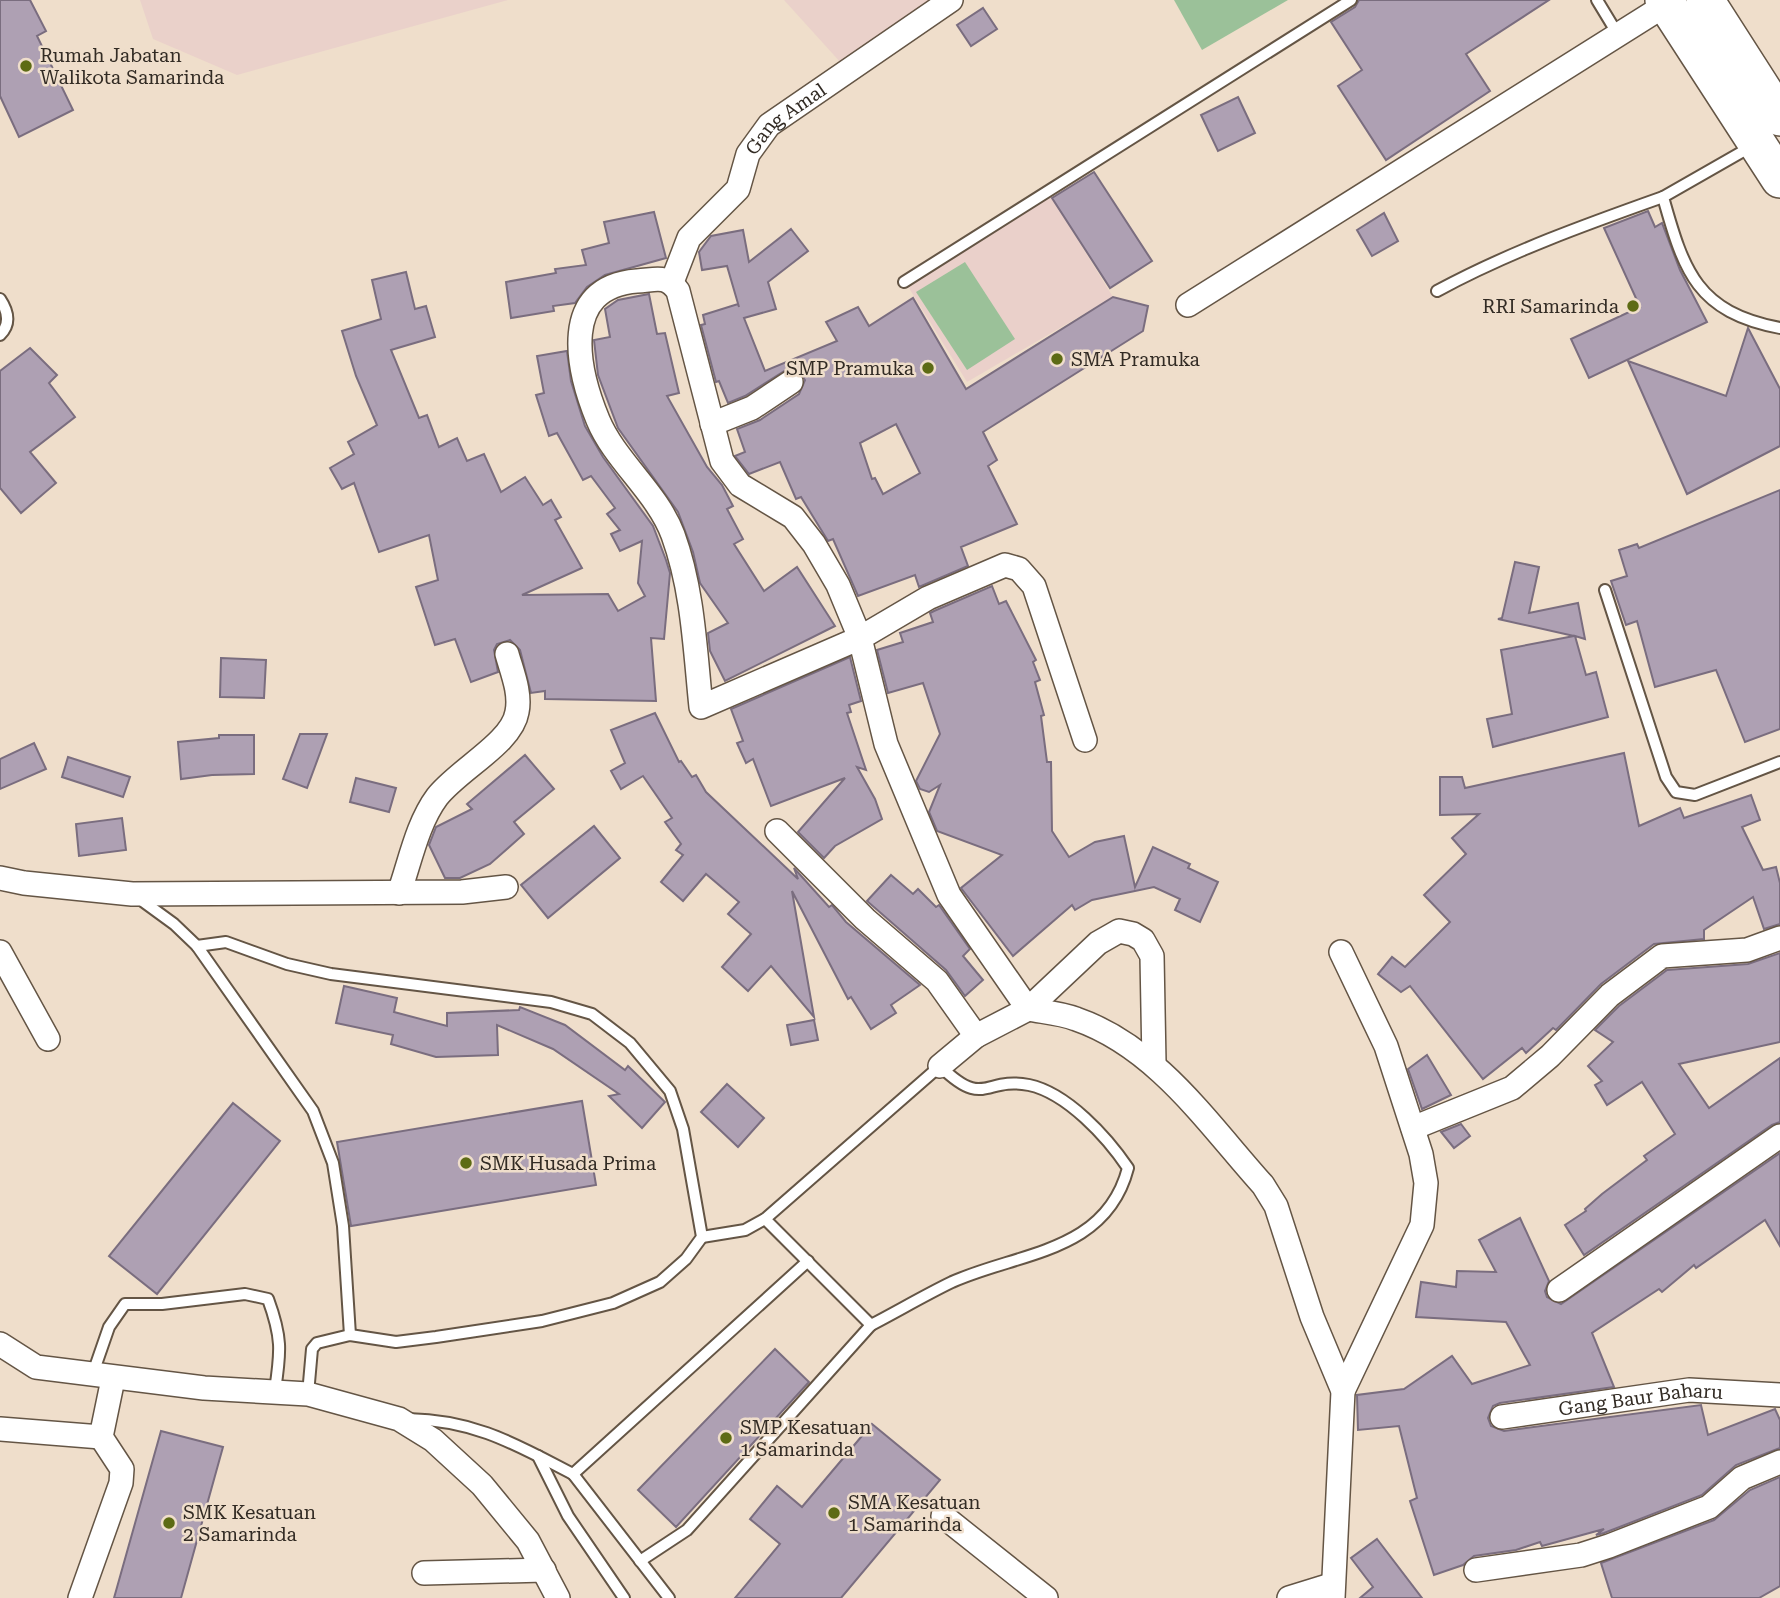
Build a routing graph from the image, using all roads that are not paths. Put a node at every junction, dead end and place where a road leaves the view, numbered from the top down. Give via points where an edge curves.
1 (951, 0) edge
2 (1351, 0) edge
3 (1597, 0) edge
4 (1705, 0) edge
5 (1665, 2) edge
6 (1617, 33) junction
7 (1774, 153) edge
8 (1663, 197) junction
9 (672, 282) junction
10 (904, 282) dead end
11 (1437, 291) dead end
12 (0, 299) edge
13 (1188, 305) dead end
14 (1780, 328) edge
15 (0, 335) edge
16 (791, 382) dead end
17 (712, 424) junction
18 (1605, 590) dead end
19 (860, 638) junction
20 (507, 654) dead end
21 (1084, 740) dead end
22 (1780, 762) edge
23 (777, 831) dead end
24 (0, 878) edge
25 (506, 887) dead end
26 (399, 893) junction
27 (132, 894) junction
28 (1780, 938) edge
29 (197, 946) junction
30 (0, 952) edge
31 (1340, 952) dead end
32 (1028, 1009) junction
33 (976, 1036) junction
34 (48, 1039) dead end
35 (1154, 1063) junction
36 (940, 1066) junction
37 (1413, 1128) junction
38 (1780, 1136) edge
39 (765, 1219) junction
40 (702, 1237) junction
41 (808, 1261) junction
42 (1559, 1290) dead end
43 (871, 1325) junction
44 (350, 1335) junction
45 (0, 1344) edge
46 (102, 1377) junction
47 (275, 1390) junction
48 (1343, 1391) junction
49 (308, 1394) junction
50 (1780, 1395) edge
51 (1502, 1417) dead end
52 (399, 1419) junction
53 (0, 1429) edge
54 (101, 1437) junction
55 (538, 1456) junction
56 (1780, 1462) edge
57 (573, 1474) junction
58 (943, 1516) dead end
59 (640, 1560) junction
60 (544, 1570) junction
61 (1476, 1570) dead end
62 (424, 1573) dead end
63 (1332, 1592) edge
64 (80, 1598) edge
65 (558, 1598) edge
66 (624, 1598) edge
67 (669, 1598) edge
68 (1046, 1598) edge
69 (1289, 1598) edge

1 - 9 street, Gang Amal via 769,125 748,154 738,189 689,238
2 - 10 lane
3 - 6 lane
4 - 7 main road
5 - 6 street
5 - 7 main road
6 - 13 street
7 - 8 lane via 1700,178
8 - 11 lane via 1586,224
8 - 14 lane via 1680,247 1706,296 1751,322
9 - 17 street via 685,310
9 - 19 street via 662,277 612,287 583,313 578,336 598,421 668,521 686,571 701,707
12 - 15 lane via 8,317
16 - 17 street via 751,408
17 - 19 street via 722,461 740,485 793,517 814,544
18 - 22 lane via 1666,777 1676,792 1695,795
19 - 21 street via 928,598 1004,565 1018,569 1034,586
19 - 32 street via 886,744 949,895
20 - 26 street via 517,693 517,712 509,735 462,770 436,799
23 - 33 street via 873,926 937,981
24 - 27 street
25 - 26 street
26 - 27 street
27 - 29 lane
28 - 37 street via 1747,950 1662,956 1610,995 1512,1088
29 - 40 lane via 226,942 331,974 551,1002 592,1014 631,1044 670,1091 683,1129
29 - 44 lane via 313,1111 333,1163 343,1226
30 - 34 street
31 - 37 street via 1386,1046
32 - 33 street
32 - 35 street via 1103,1030
32 - 35 street via 1098,943 1119,931 1133,934 1143,940 1152,956
33 - 36 street
35 - 48 street via 1264,1185 1276,1206 1312,1317
36 - 39 lane
36 - 43 lane via 976,1091 1026,1084 1048,1090 1109,1139 1128,1168 1121,1193 1100,1218 1063,1245 954,1282
37 - 48 street via 1426,1183 1422,1225
38 - 42 street
39 - 40 lane via 745,1230
39 - 41 lane
40 - 44 lane via 660,1282 613,1303 542,1321 396,1342
41 - 43 lane
41 - 57 lane
43 - 59 lane via 687,1530
44 - 49 lane via 317,1343 312,1349
45 - 46 street via 36,1367
46 - 47 street
46 - 47 lane via 109,1326 125,1304 245,1294 268,1299 276,1320 282,1348
46 - 54 street
47 - 49 street
48 - 63 street
49 - 52 street
50 - 51 street, Gang Baur Baharu via 1689,1390
52 - 55 lane via 442,1420 478,1428
52 - 60 street via 433,1440 482,1485 528,1541
53 - 54 street
54 - 64 street via 122,1469 121,1483
55 - 57 lane
55 - 66 lane via 568,1516
56 - 61 street via 1742,1478 1709,1507 1609,1546 1581,1555
57 - 59 lane
58 - 68 street
59 - 67 lane
60 - 62 street
60 - 65 street
63 - 69 street

